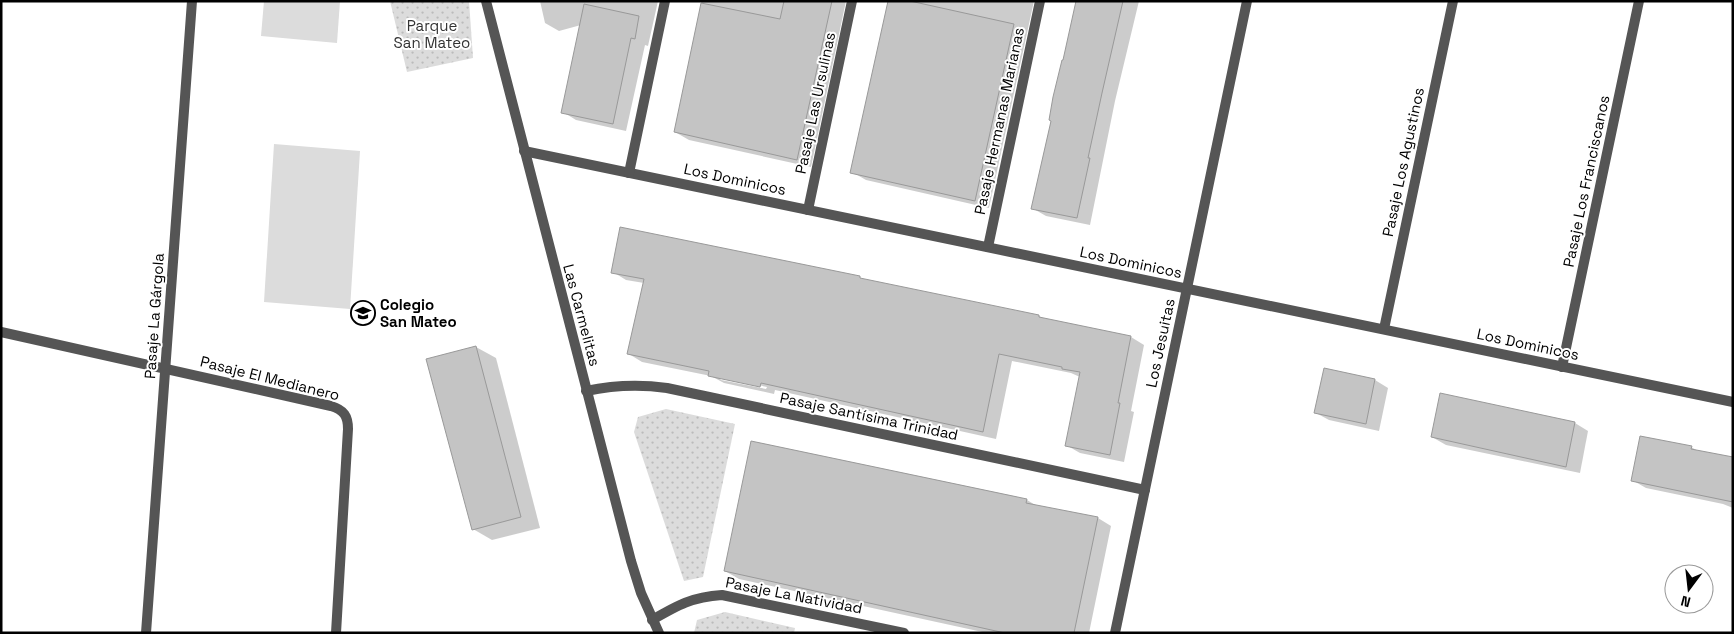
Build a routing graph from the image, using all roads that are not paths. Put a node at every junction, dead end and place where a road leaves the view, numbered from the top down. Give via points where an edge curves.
1 (192, 1) edge
2 (486, 1) edge
3 (665, 1) edge
4 (852, 1) edge
5 (1040, 1) edge
6 (1247, 1) edge
7 (1453, 1) edge
8 (1639, 1) edge
9 (524, 151) junction
10 (629, 173) junction
11 (808, 210) junction
12 (988, 248) junction
13 (1187, 289) junction
14 (1384, 329) junction
15 (1, 332) edge
16 (1562, 367) junction
17 (165, 369) junction
18 (586, 391) junction
19 (1733, 402) edge
20 (1145, 490) junction
21 (652, 620) junction
22 (146, 633) edge
23 (336, 633) edge
24 (659, 633) edge
25 (904, 633) edge
26 (1115, 633) edge

1 - 17 street, Pasaje La Gárgola
2 - 9 street, Las Carmelitas
3 - 10 street
4 - 11 street, Pasaje Las Ursulinas
5 - 12 street, Pasaje Hermanas Marianas
6 - 13 street, Los Jesuitas
7 - 14 street, Pasaje Los Agustinos
8 - 16 street, Pasaje Los Franciscanos
9 - 10 street, Los Dominicos
9 - 18 street, Las Carmelitas
10 - 11 street, Los Dominicos
11 - 12 street, Los Dominicos
12 - 13 street, Los Dominicos
13 - 14 street, Los Dominicos
13 - 20 street, Los Jesuitas
14 - 16 street, Los Dominicos
15 - 17 street, Pasaje El Medianero
16 - 19 street, Los Dominicos
17 - 22 street, Pasaje La Gárgola
17 - 23 street, Pasaje El Medianero via 331,406 345,413 348,429
18 - 20 street, Pasaje Santísima Trinidad via 625,385 667,388
18 - 21 street, Las Carmelitas via 631,561
20 - 26 street, Los Jesuitas
21 - 24 street, Las Carmelitas
21 - 25 street, Pasaje La Natividad via 690,600 722,595

